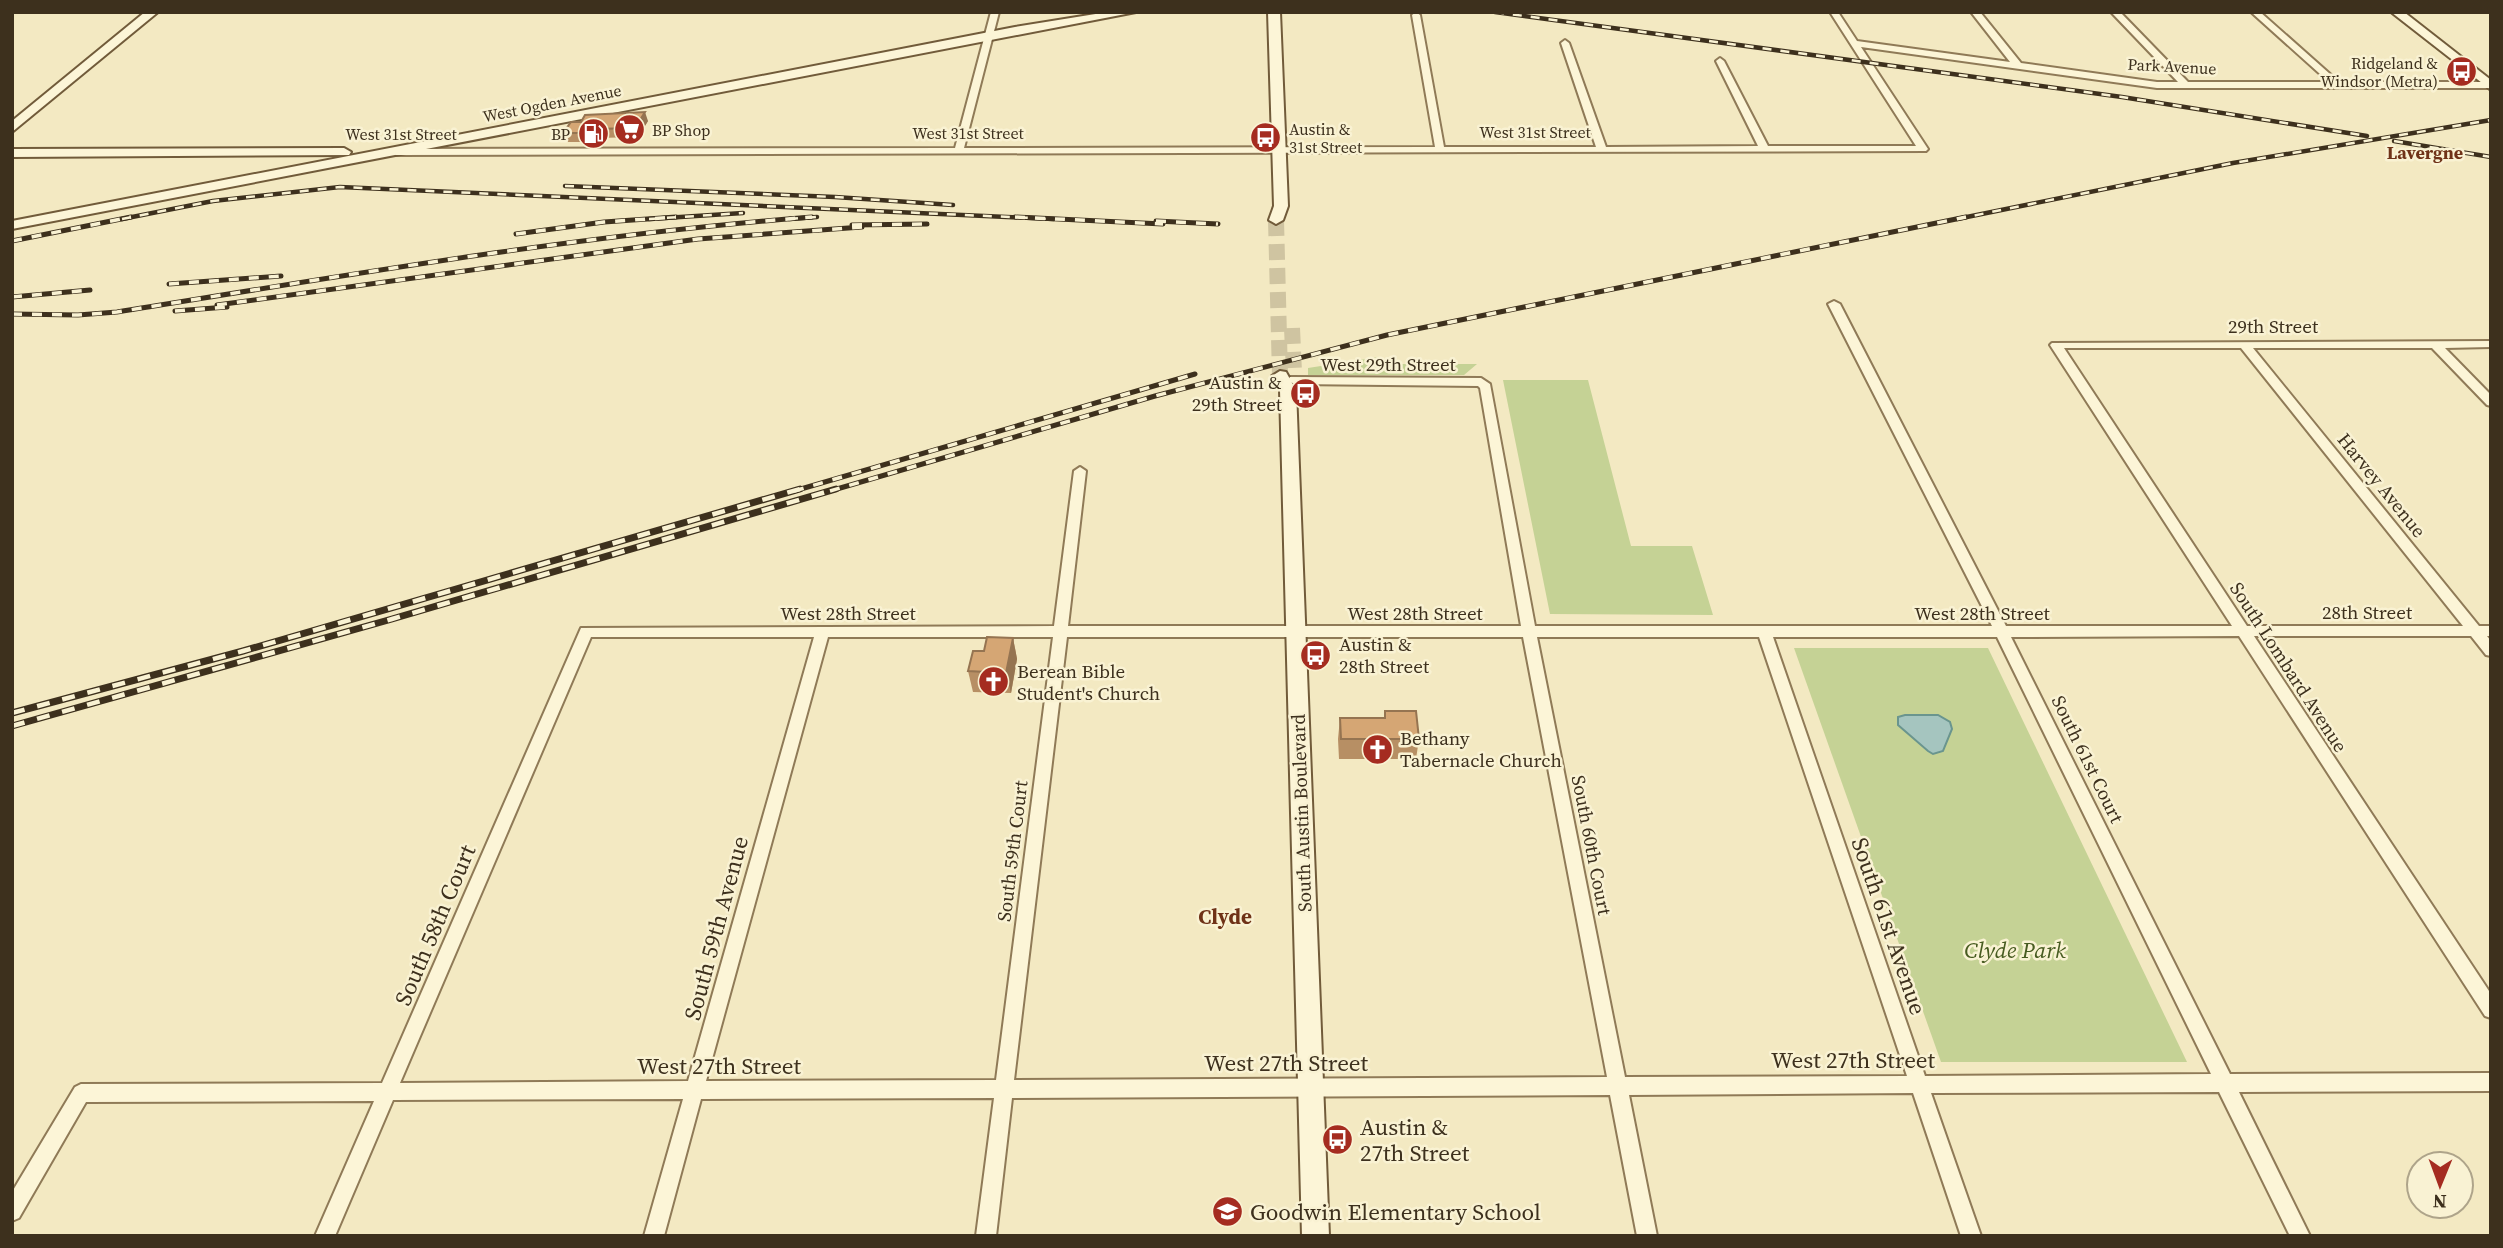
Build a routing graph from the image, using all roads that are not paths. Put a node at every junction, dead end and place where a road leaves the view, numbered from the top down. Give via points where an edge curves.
1 (152, 12) edge
2 (995, 12) edge
3 (1094, 12) edge
4 (1130, 12) edge
5 (1274, 12) edge
6 (1834, 12) edge
7 (1975, 12) edge
8 (2115, 12) edge
9 (2255, 12) edge
10 (2397, 12) edge
11 (1416, 15) dead end
12 (1015, 31) junction
13 (989, 36) junction
14 (1565, 43) dead end
15 (1854, 43) junction
16 (1720, 61) dead end
17 (2018, 66) junction
18 (2488, 82) edge
19 (2186, 85) junction
20 (2337, 85) junction
21 (12, 128) edge
22 (1602, 149) junction
23 (1764, 149) junction
24 (959, 150) junction
25 (1440, 150) junction
26 (1279, 151) junction
27 (391, 152) junction
28 (12, 153) edge
29 (1281, 216) tunnel mouth
30 (12, 225) edge
31 (1834, 304) dead end
32 (2244, 344) junction
33 (2435, 344) junction
34 (2491, 344) edge
35 (2056, 345) joint
36 (1289, 380) joint
37 (1481, 382) joint
38 (2491, 402) edge
39 (1080, 471) dead end
40 (2475, 631) junction
41 (2491, 631) edge
42 (586, 632) joint
43 (1059, 632) junction
44 (1296, 632) junction
45 (1529, 632) junction
46 (1764, 632) junction
47 (2002, 632) junction
48 (2244, 632) junction
49 (822, 633) junction
50 (2491, 651) edge
51 (2491, 1010) edge
52 (2491, 1082) edge
53 (2223, 1083) junction
54 (1919, 1084) junction
55 (1619, 1086) junction
56 (1310, 1087) junction
57 (1004, 1089) junction
58 (695, 1090) junction
59 (387, 1092) junction
60 (12, 1211) edge
61 (325, 1236) edge
62 (654, 1236) edge
63 (986, 1236) edge
64 (1316, 1236) edge
65 (1647, 1236) edge
66 (1971, 1236) edge
67 (2300, 1236) edge

1 - 21 main road
2 - 13 street
3 - 12 main road, West Ogden Avenue
4 - 12 main road, West Ogden Avenue
5 - 26 main road
6 - 15 street
7 - 17 street
8 - 19 street
9 - 20 street
10 - 18 main road
11 - 25 street
12 - 13 main road, West Ogden Avenue
13 - 24 street
13 - 27 main road, West Ogden Avenue
14 - 22 street
15 - 17 street, Park Avenue
15 - 23 street, West 31st Street via 1923,149
16 - 23 street
17 - 19 street, Park Avenue
18 - 20 street, Park Avenue
19 - 20 street, Park Avenue
22 - 23 street, West 31st Street
22 - 25 street, West 31st Street
24 - 26 street, West 31st Street
24 - 27 street, West 31st Street
25 - 26 street, West 31st Street
26 - 29 main road
27 - 28 main road, West 31st Street
27 - 30 main road, West Ogden Avenue
31 - 47 street, South 61st Court
32 - 33 street, 29th Street
32 - 35 street, 29th Street
32 - 40 street, Harvey Avenue
33 - 34 street, 29th Street
33 - 38 street
35 - 48 street, South Lombard Avenue
36 - 37 street, West 29th Street
36 - 44 main road, South Austin Boulevard
37 - 45 street, South 60th Court via 1487,391
39 - 43 street, South 59th Court
40 - 41 street, 28th Street
40 - 48 street, 28th Street
40 - 50 street, Harvey Avenue
42 - 49 street, West 28th Street
42 - 59 street, South 58th Court
43 - 44 street, West 28th Street
43 - 49 street, West 28th Street
43 - 57 street, South 59th Court
44 - 45 street, West 28th Street
44 - 56 main road, South Austin Boulevard
45 - 46 street, West 28th Street
45 - 55 street, South 60th Court
46 - 47 street, West 28th Street
46 - 54 street, South 61st Avenue
47 - 48 street, West 28th Street
47 - 53 street, South 61st Court
48 - 51 street, South Lombard Avenue
49 - 58 street, South 59th Avenue
52 - 53 street, West 27th Street
53 - 54 street, West 27th Street
53 - 67 street, South 61st Court
54 - 55 street, West 27th Street
54 - 66 street, South 61st Avenue
55 - 56 street, West 27th Street
55 - 65 street, South 60th Court
56 - 57 street, West 27th Street
56 - 64 main road, South Austin Boulevard
57 - 58 street, West 27th Street
57 - 63 street, South 59th Court
58 - 59 street, West 27th Street
58 - 62 street, South 59th Avenue
59 - 60 street, West 27th Street via 81,1093
59 - 61 street, South 58th Court

